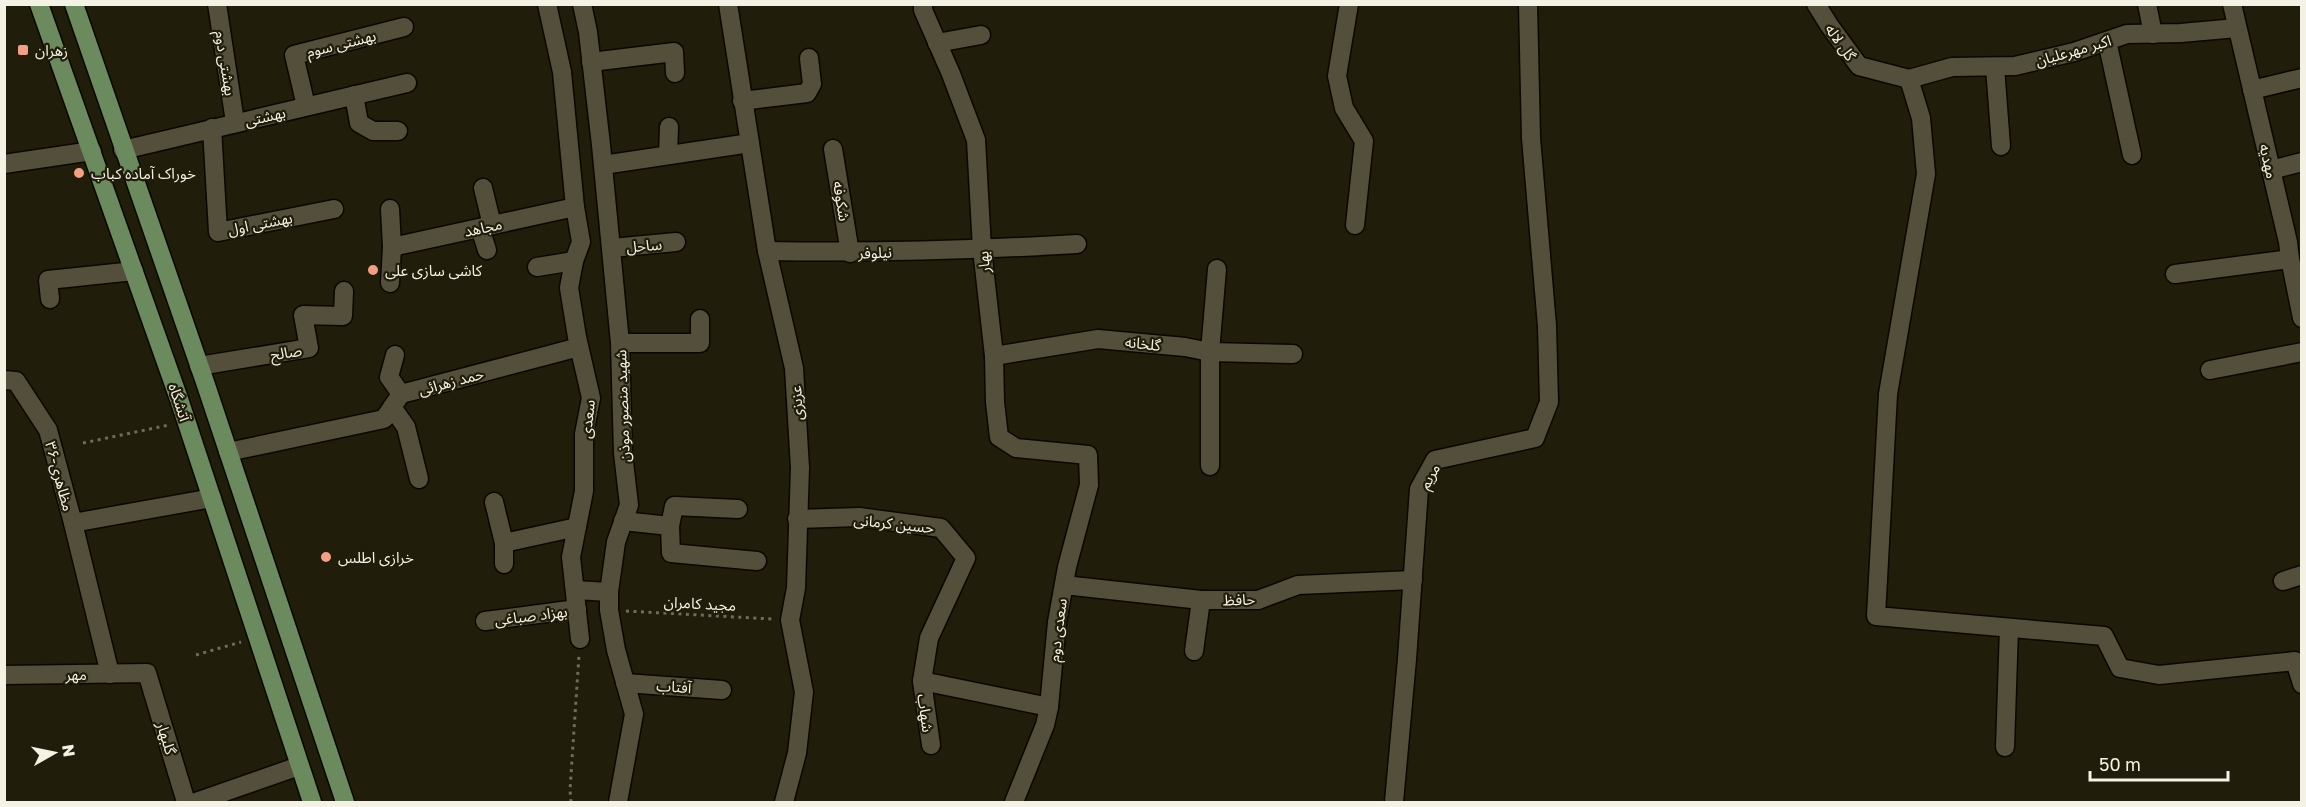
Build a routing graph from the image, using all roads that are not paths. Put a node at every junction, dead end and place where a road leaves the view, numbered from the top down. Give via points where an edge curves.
1 (39, 4) edge
2 (74, 4) edge
3 (217, 4) edge
4 (547, 4) edge
5 (582, 4) edge
6 (728, 4) edge
7 (923, 4) edge
8 (1349, 4) edge
9 (1528, 4) edge
10 (1816, 4) edge
11 (2147, 4) edge
12 (2232, 4) edge
13 (404, 27) dead end
14 (2237, 28) junction
15 (2153, 34) junction
16 (981, 35) dead end
17 (2107, 41) junction
18 (937, 43) junction
19 (809, 58) dead end
20 (591, 62) junction
21 (1995, 67) junction
22 (675, 73) dead end
23 (2301, 78) edge
24 (1909, 79) junction
25 (407, 83) dead end
26 (2252, 90) junction
27 (354, 95) junction
28 (742, 101) junction
29 (306, 106) junction
30 (235, 122) junction
31 (669, 127) dead end
32 (212, 128) junction
33 (398, 131) dead end
34 (750, 143) junction
35 (2001, 146) dead end
36 (833, 149) dead end
37 (123, 150) junction
38 (92, 151) junction
39 (668, 155) junction
40 (2132, 155) dead end
41 (2301, 162) edge
42 (4, 164) edge
43 (603, 165) junction
44 (2271, 170) junction
45 (483, 188) dead end
46 (575, 207) junction
47 (334, 209) dead end
48 (390, 209) dead end
49 (1355, 225) dead end
50 (486, 226) junction
51 (676, 242) dead end
52 (1077, 244) dead end
53 (2293, 246) edge
54 (392, 247) junction
55 (612, 248) junction
56 (982, 249) junction
57 (487, 250) dead end
58 (767, 251) junction
59 (850, 253) junction
60 (574, 261) junction
61 (537, 267) dead end
62 (1217, 269) dead end
63 (134, 271) junction
64 (2175, 274) dead end
65 (390, 283) dead end
66 (344, 291) dead end
67 (50, 299) dead end
68 (2301, 318) edge
69 (700, 319) dead end
70 (620, 343) junction
71 (579, 347) junction
72 (1210, 352) junction
73 (2301, 352) edge
74 (1293, 354) dead end
75 (395, 355) dead end
76 (994, 356) junction
77 (199, 366) junction
78 (2210, 370) dead end
79 (4, 380) edge
80 (397, 400) junction
81 (228, 452) junction
82 (1088, 455) joint
83 (199, 459) junction
84 (1210, 466) dead end
85 (419, 479) dead end
86 (212, 498) junction
87 (494, 502) dead end
88 (738, 509) dead end
89 (798, 519) junction
90 (623, 521) junction
91 (73, 523) junction
92 (669, 526) junction
93 (577, 527) junction
94 (256, 536) junction
95 (504, 543) junction
96 (227, 546) junction
97 (757, 561) dead end
98 (504, 564) dead end
99 (2301, 575) edge
100 (1413, 580) junction
101 (2283, 581) dead end
102 (1064, 585) junction
103 (574, 590) junction
104 (1201, 600) junction
105 (609, 601) junction
106 (577, 609) junction
107 (485, 621) dead end
108 (2009, 628) junction
109 (580, 639) road end
110 (1194, 651) dead end
111 (147, 673) joint
112 (110, 674) junction
113 (4, 675) edge
114 (922, 681) junction
115 (625, 683) junction
116 (2301, 684) edge
117 (722, 690) dead end
118 (1049, 707) junction
119 (931, 745) dead end
120 (2005, 747) dead end
121 (299, 766) junction
122 (186, 802) edge
123 (196, 802) edge
124 (312, 802) edge
125 (345, 802) edge
126 (618, 802) edge
127 (784, 802) edge
128 (1014, 802) edge
129 (1394, 802) edge

1 - 38 main road, آتشگاه
2 - 37 main road, آتشگاه
3 - 30 street, بهشتی دوم
4 - 46 street, سعدی via 562,72
5 - 20 street, شهید منصور موذن
6 - 28 street, عزیزی
7 - 18 street, بهار
8 - 49 street via 1337,76 1344,108 1364,141
9 - 100 street, مریم via 1531,138 1547,326 1549,402 1535,438 1435,460 1419,489
10 - 24 street, گل لاله via 1859,66
11 - 15 street
12 - 14 street, مهدیه
13 - 29 street, بهشتی سوم via 294,55
14 - 15 street, اکبر مهرعلیان
14 - 26 street, مهدیه
15 - 17 street, اکبر مهرعلیان via 2127,34
16 - 18 street
17 - 21 street, اکبر مهرعلیان via 2015,66
17 - 40 street
18 - 56 street, بهار via 976,140
19 - 28 street via 812,84 807,93
20 - 22 street via 675,52
20 - 43 street, شهید منصور موذن
21 - 24 street, اکبر مهرعلیان via 1952,67
21 - 35 street
23 - 26 street
24 - 108 street via 1921,118 1926,174 1888,394 1876,616
25 - 27 street, بهشتی
26 - 44 street, مهدیه
27 - 29 street, بهشتی
27 - 33 street via 359,123 373,131
28 - 34 street, عزیزی
29 - 30 street, بهشتی
30 - 32 street, بهشتی
31 - 39 street
32 - 37 street, بهشتی
32 - 47 street, بهشتی اول via 218,232
34 - 39 street
34 - 58 street, عزیزی
36 - 59 street, شکوفه
37 - 77 main road, آتشگاه
38 - 42 street
38 - 63 main road, آتشگاه
39 - 43 street
41 - 44 street
43 - 55 street, شهید منصور موذن
44 - 53 street, مهدیه
45 - 50 street
46 - 50 street, مجاهد
46 - 60 street, سعدی via 581,242
48 - 54 street
50 - 54 street, مجاهد
50 - 57 street
51 - 55 street, ساحل
52 - 56 street, نیلوفر
53 - 64 street
53 - 68 street, مهدیه
54 - 65 street
55 - 70 street, شهید منصور موذن
56 - 59 street, نیلوفر
56 - 76 street, بهار
58 - 59 street, نیلوفر
58 - 89 street, عزیزی via 794,368 800,468
60 - 61 street
60 - 71 street, سعدی via 569,288
62 - 72 street
63 - 67 street via 48,280
63 - 83 main road, آتشگاه
66 - 77 street, صالح via 343,316 303,315 309,348
69 - 70 street via 700,343
70 - 90 street, شهید منصور موذن via 623,453 629,506
71 - 80 street, حمد زهرائی
71 - 93 street, سعدی via 591,398 584,434 584,491
72 - 74 street, گلخانه
72 - 76 street, گلخانه via 1098,339
72 - 84 street
73 - 78 street
75 - 80 street via 389,377
76 - 82 street, بهار via 999,437 1016,448
77 - 81 main road, آتشگاه
79 - 91 street, ۳۶-مظاهری via 16,381 48,430
80 - 81 street, حمد زهرائی via 384,419
80 - 85 street
81 - 83 main road via 220,467 207,467
81 - 94 main road, آتشگاه
82 - 102 street, سعدی دوم via 1089,485
83 - 86 main road, آتشگاه
86 - 91 street, ۳۶-مظاهری
86 - 96 main road, آتشگاه
87 - 95 street
88 - 92 street via 674,506
89 - 114 street, حسین کرمانی via 859,517 941,528 966,558 929,638
89 - 127 street, عزیزی via 796,588 790,620 804,692 797,753
90 - 92 street
90 - 105 street, شهید منصور موذن via 616,542
91 - 112 street
92 - 97 street via 671,553
93 - 95 street
93 - 103 street, سعدی via 571,557
94 - 96 main road via 240,527
94 - 125 main road, آتشگاه
95 - 98 street
96 - 121 main road, آتشگاه
99 - 101 street
100 - 104 street, حافظ via 1298,585 1258,600
100 - 129 street, مریم
102 - 104 street, حافظ
102 - 118 street, سعدی دوم
103 - 105 street
103 - 106 street, سعدی
104 - 110 street
105 - 115 street, شهید منصور موذن
106 - 107 street, بهزاد صباغی
106 - 109 street, سعدی
108 - 116 street via 2104,636 2120,668 2159,675 2295,661
108 - 120 street
111 - 112 street, مهر
111 - 122 street, گلبهار
112 - 113 street, مهر
114 - 118 street
114 - 119 street, شهاب
115 - 117 street, آفتاب
115 - 126 street, شهید منصور موذن via 634,714
118 - 128 street, سعدی دوم
121 - 123 street
121 - 124 main road, آتشگاه

